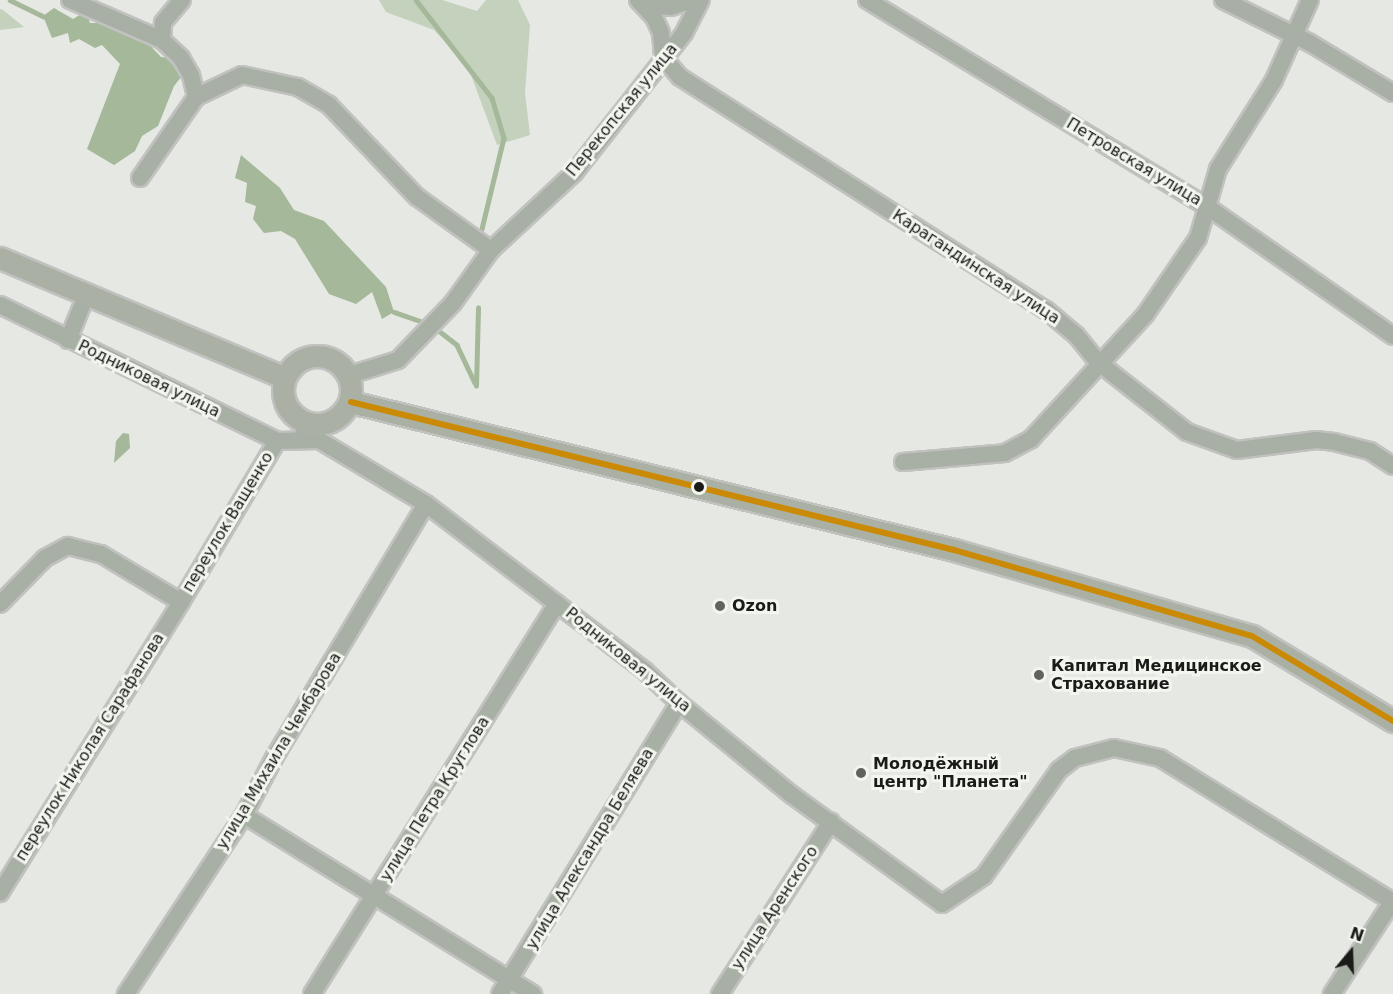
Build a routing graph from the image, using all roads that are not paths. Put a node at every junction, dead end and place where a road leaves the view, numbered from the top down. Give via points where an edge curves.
1 (70, 0) edge
2 (182, 0) edge
3 (693, 0) edge
4 (701, 0) edge
5 (867, 0) edge
6 (1223, 0) edge
7 (1310, 0) edge
8 (642, 3) edge
9 (1293, 36) junction
10 (162, 40) junction
11 (663, 57) junction
12 (1393, 93) edge
13 (196, 96) junction
14 (140, 178) dead end
15 (1209, 208) junction
16 (491, 250) junction
17 (0, 258) edge
18 (86, 296) junction
19 (0, 305) edge
20 (1393, 336) edge
21 (68, 340) junction
22 (1100, 363) junction
23 (350, 375) junction
24 (283, 377) junction
25 (351, 402) junction
26 (303, 432) junction
27 (277, 441) junction
28 (903, 462) dead end
29 (1393, 466) edge
30 (426, 504) junction
31 (181, 602) junction
32 (557, 603) junction
33 (0, 604) edge
34 (679, 703) junction
35 (1393, 721) edge
36 (244, 815) junction
37 (831, 822) junction
38 (0, 893) edge
39 (375, 894) junction
40 (1393, 902) edge
41 (509, 979) junction
42 (126, 994) edge
43 (312, 994) edge
44 (500, 994) edge
45 (533, 994) edge
46 (720, 994) edge
47 (1332, 994) edge

1 - 10 street
2 - 10 street via 164,23
3 - 8 street via 671,8
4 - 11 street, Перекопская улица via 684,33
5 - 15 street, Петровская улица
6 - 9 street
7 - 9 street
8 - 11 street via 661,33
9 - 12 street
9 - 15 street via 1274,80 1218,169
10 - 13 street via 181,58 191,75
11 - 16 street, Перекопская улица via 574,172
11 - 22 street, Карагандинская улица via 692,86 1046,310 1076,335
13 - 14 street
13 - 16 street via 242,75 315,94 344,119 417,197
15 - 20 street, Петровская улица
15 - 22 street via 1198,238 1166,285
16 - 23 street, Перекопская улица via 453,303 398,360
17 - 18 main road
18 - 21 street
18 - 24 main road
19 - 21 street, Родниковая улица
21 - 27 street, Родниковая улица
22 - 28 street via 1030,439 1005,453
22 - 29 street, Карагандинская улица via 1187,432 1220,447 1253,451 1316,440 1370,452
23 - 24 main road via 330,356 302,357
23 - 25 main road
24 - 26 main road via 284,405
25 - 26 main road, Родниковая улица via 332,423
25 - 35 main road via 954,550 1252,636
26 - 27 street, Родниковая улица
26 - 30 street, Родниковая улица
27 - 31 street, переулок Ващенко
30 - 32 street, Родниковая улица
30 - 36 street, улица Михаила Чембарова
31 - 33 street, переулок Ващенко via 101,554 78,546 59,548 45,558
31 - 38 street, переулок Николая Сарафанова
32 - 34 street, Родниковая улица via 645,671
32 - 39 street, улица Петра Круглова
34 - 37 street, Родниковая улица
34 - 41 street, улица Александра Беляева
36 - 39 street
36 - 42 street, улица Михаила Чембарова
37 - 40 street, Родниковая улица via 942,904 984,876 1059,770 1075,758 1114,748 1160,758
37 - 46 street, улица Аренского
39 - 41 street
39 - 43 street, улица Петра Круглова
40 - 47 street
41 - 44 street, улица Александра Беляева
41 - 45 street

